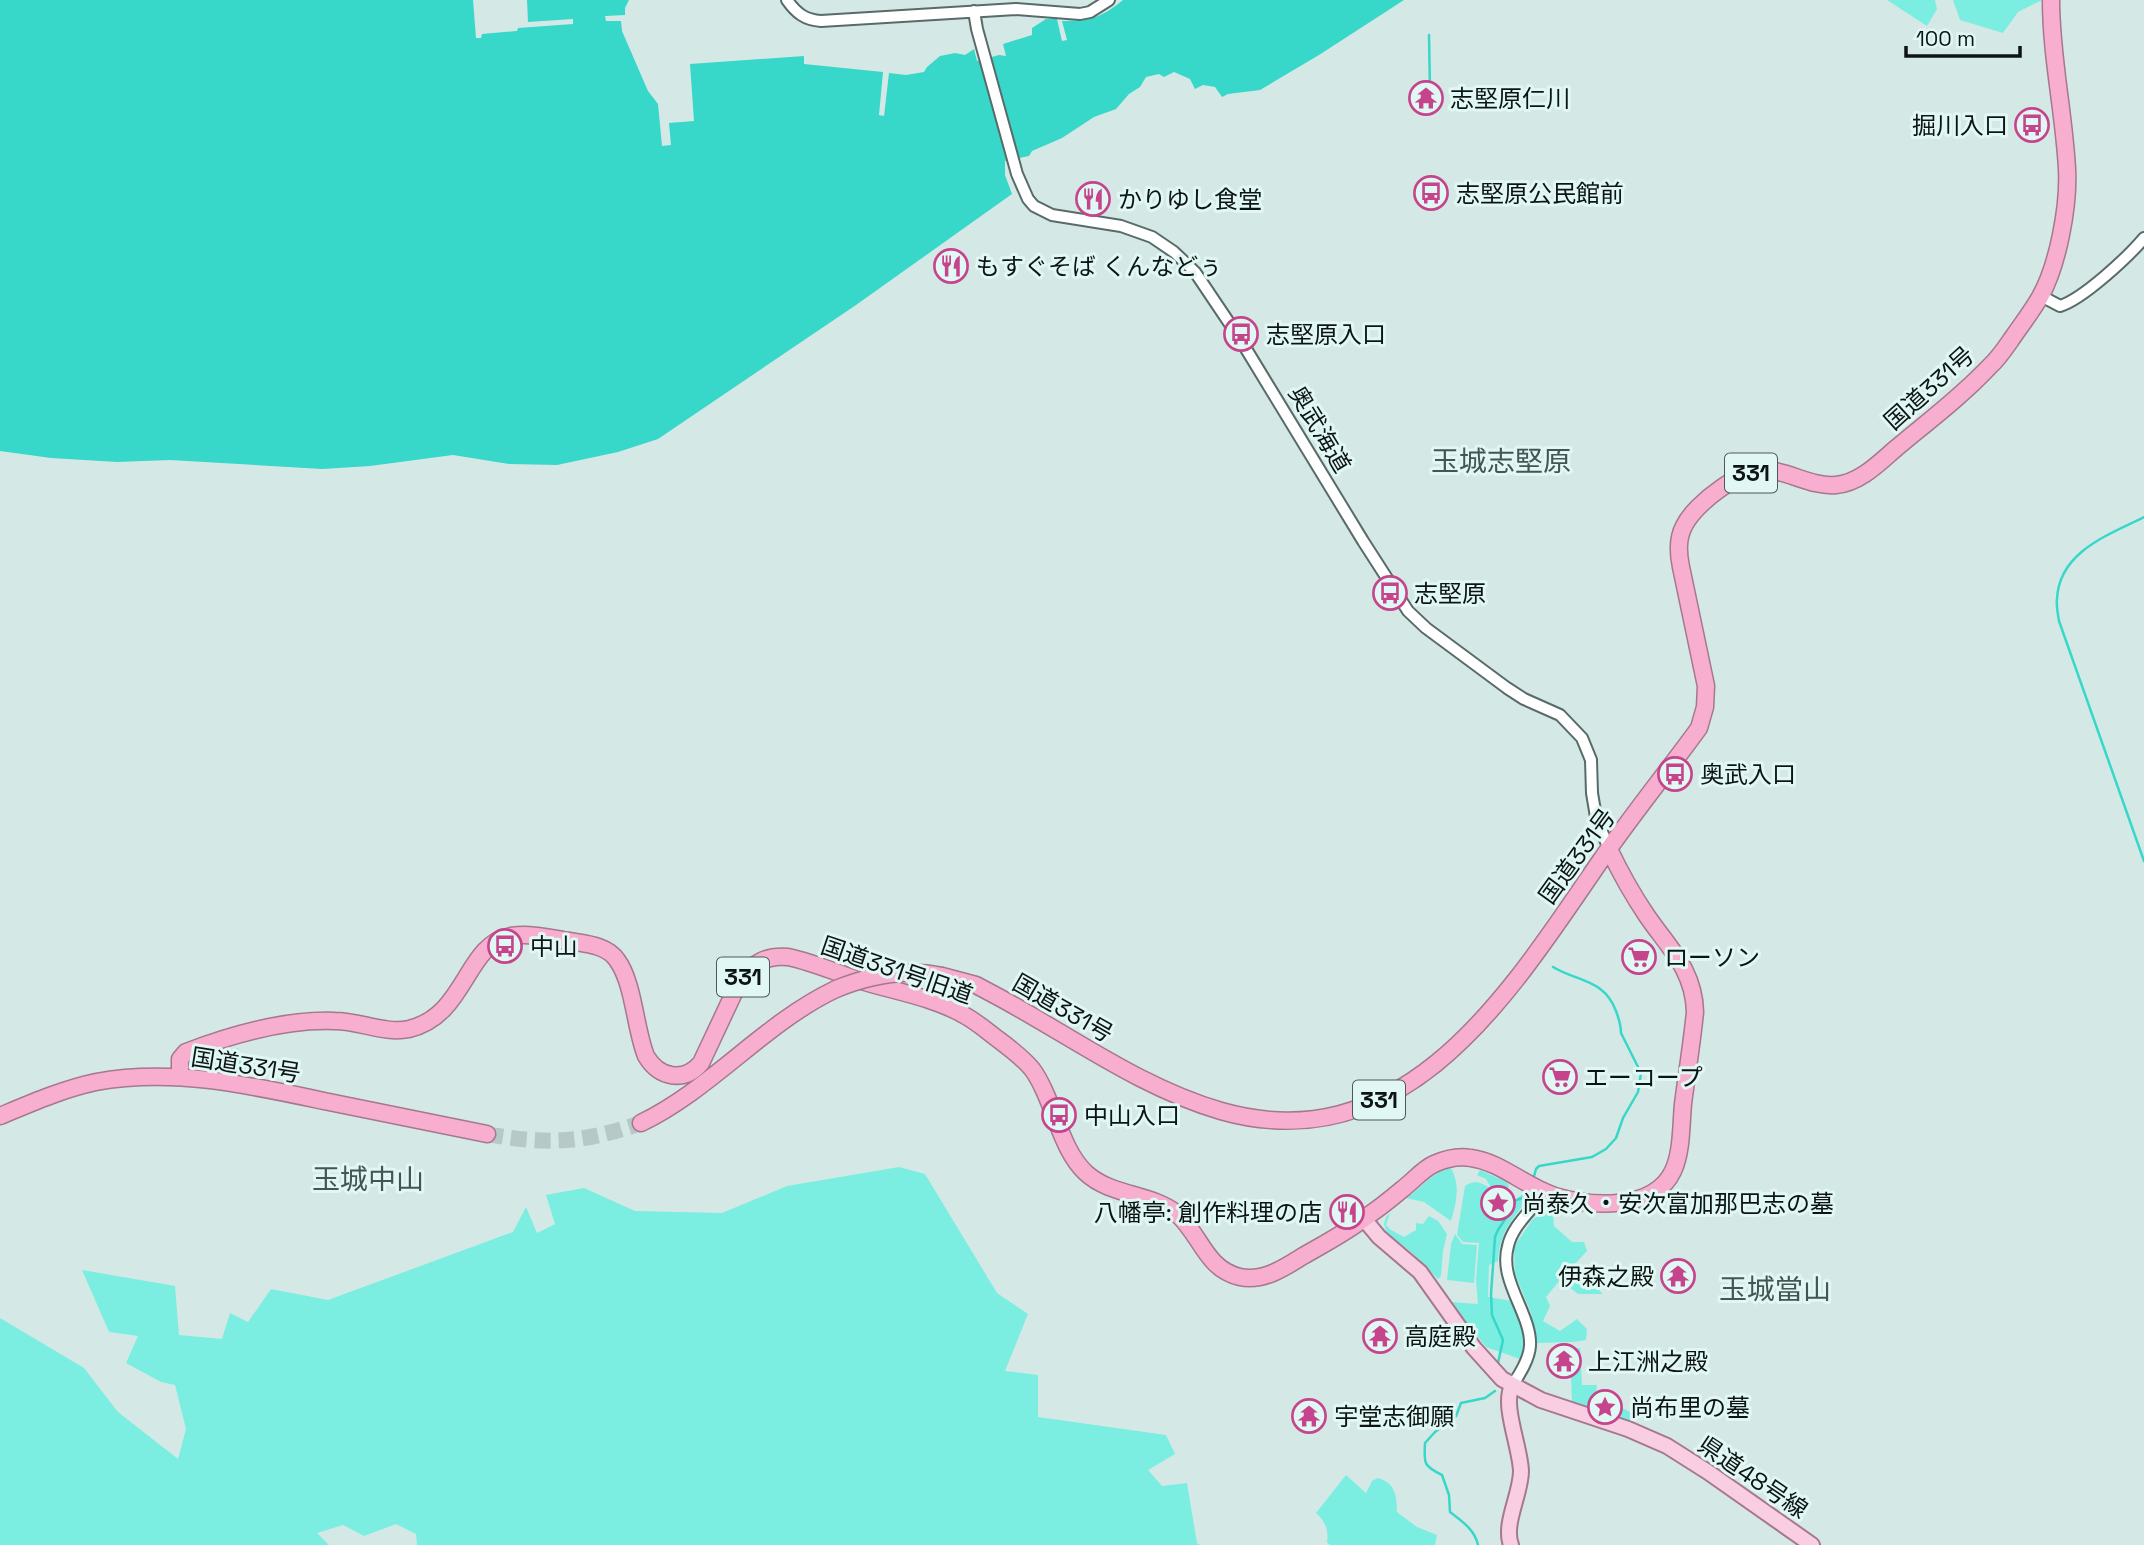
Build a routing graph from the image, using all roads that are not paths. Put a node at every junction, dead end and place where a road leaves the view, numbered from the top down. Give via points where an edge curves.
1 (787, 0) edge
2 (1109, 0) edge
3 (2052, 0) edge
4 (974, 11) junction
5 (2144, 238) edge
6 (2041, 296) junction
7 (1609, 849) junction
8 (180, 1077) junction
9 (0, 1116) edge
10 (640, 1123) tunnel mouth
11 (487, 1134) tunnel mouth
12 (1536, 1187) junction
13 (1364, 1219) junction
14 (1512, 1386) junction
15 (1511, 1545) edge
16 (1812, 1545) edge

1 - 4 street via 799,14 821,21
2 - 4 street via 1080,14
3 - 6 highway, 国道331号 / 331 via 2067,182 2059,239
4 - 7 street, 奥武海道 via 1012,160 1034,206 1052,215 1121,226 1152,237 1195,272 1408,611 1507,688 1560,715 1582,737 1591,760 1596,817
5 - 6 street via 2071,301 2060,306
6 - 7 highway, 国道331号 / 331 via 1991,366 1860,477 1837,485 1768,470 1748,473 1733,479 1694,511 1684,525 1679,558 1706,686 1705,707 1699,728
7 - 10 highway, 国道331号 / 331, bridge via 1517,980 1475,1030 1394,1093 1335,1115 1300,1121 1241,1116 1179,1096 976,985 925,973 861,979 807,1004 685,1098
7 - 12 highway, 国道331号旧道 / 331 via 1693,989 1695,1012 1677,1158 1660,1188 1640,1200 1568,1199
8 - 9 highway, 国道331号 via 94,1083
8 - 11 highway, 国道331号 via 256,1087
8 - 13 highway, 国道331号旧道 / 331 via 180,1059 186,1052 292,1022 338,1021 396,1030 426,1023 447,1008 481,954 505,937 523,935 589,945 612,954 622,970 646,1056 659,1070 681,1076 701,1063 746,972 766,958 788,957 931,1002 976,1022 1032,1069 1082,1169 1098,1182 1176,1213 1222,1270 1245,1278 1272,1274
12 - 13 highway, 国道331号旧道 / 331 via 1482,1161 1447,1160 1424,1170
12 - 14 street via 1507,1250 1509,1279 1530,1346
13 - 14 main road, 県道48号線 via 1420,1272 1474,1348
14 - 15 main road via 1508,1406 1521,1471 1509,1525
14 - 16 main road, 県道48号線 via 1667,1446

